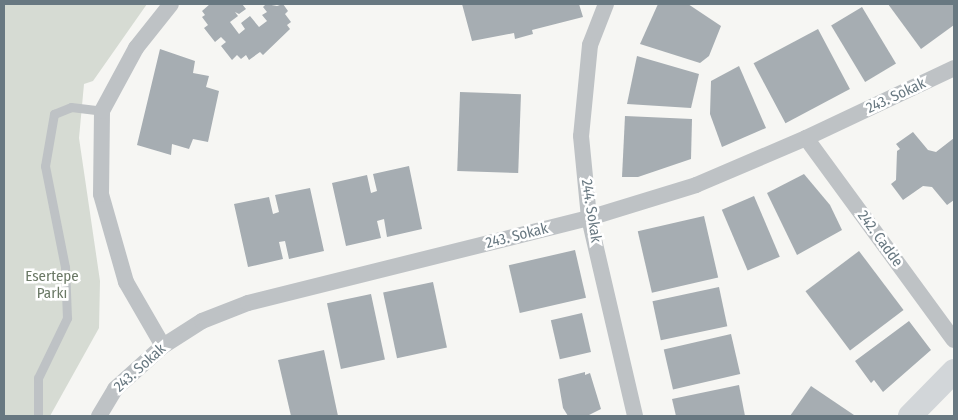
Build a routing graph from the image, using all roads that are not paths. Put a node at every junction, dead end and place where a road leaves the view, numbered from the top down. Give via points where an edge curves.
1 (171, 4) edge
2 (606, 4) edge
3 (954, 68) edge
4 (102, 111) junction
5 (806, 138) junction
6 (589, 218) junction
7 (954, 340) edge
8 (163, 346) junction
9 (954, 371) edge
10 (38, 416) edge
11 (99, 416) edge
12 (635, 416) edge
13 (910, 416) edge

1 - 4 street via 136,48
2 - 6 street, 244. Sokak via 590,44 581,136
3 - 5 street, 243. Sokak
4 - 8 street via 101,194 126,282
4 - 10 lane via 71,107 54,114 45,166 65,267 67,318 38,378
5 - 6 street, 243. Sokak via 696,185
5 - 7 street, 242. Cadde
6 - 8 street, 243. Sokak via 248,303 202,321
6 - 12 street, 244. Sokak
8 - 11 street, 243. Sokak via 115,389
9 - 13 main road

